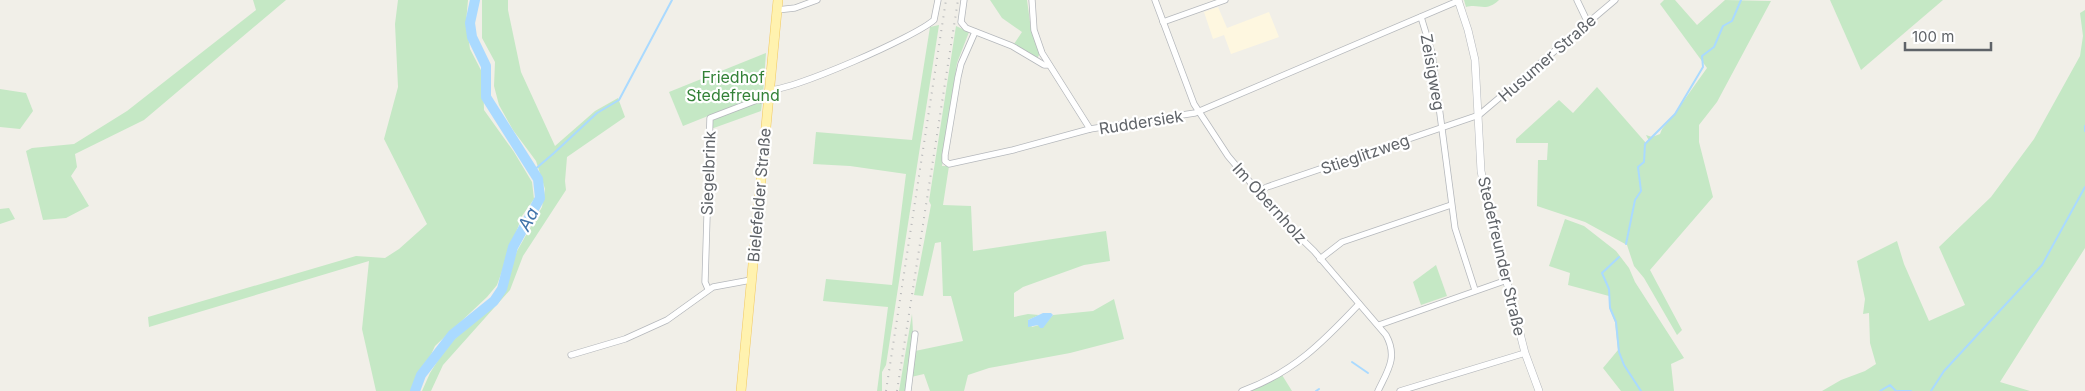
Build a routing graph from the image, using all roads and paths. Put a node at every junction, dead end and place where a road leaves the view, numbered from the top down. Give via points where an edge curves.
1 (778, 0) edge
2 (817, 0) edge
3 (938, 0) edge
4 (964, 0) edge
5 (1032, 0) edge
6 (1155, 0) edge
7 (1224, 0) edge
8 (1577, 0) edge
9 (1615, 0) edge
10 (1456, 1) edge
11 (777, 10) junction
12 (1421, 17) junction
13 (1163, 22) junction
14 (1588, 23) junction
15 (975, 32) junction
16 (1049, 65) junction
17 (769, 90) junction
18 (768, 100) junction
19 (1198, 112) junction
20 (1476, 116) junction
21 (1442, 128) junction
22 (1090, 130) junction
23 (1258, 192) junction
24 (1452, 205) junction
25 (1320, 260) junction
26 (752, 280) junction
27 (1507, 280) junction
28 (708, 289) junction
29 (1476, 290) junction
30 (1359, 304) junction
31 (1379, 325) junction
32 (915, 334) dead end
33 (1525, 353) junction
34 (572, 355) dead end
35 (741, 391) edge
36 (908, 391) edge
37 (1242, 391) edge
38 (1378, 391) edge
39 (1400, 391) edge
40 (1539, 391) edge

1 - 11 main road, Bielefelder Straße
2 - 11 street
3 - 17 street via 934,20 924,27 813,78
4 - 15 street via 961,22
5 - 16 street via 1034,30
6 - 13 street, Im Obernholz
7 - 13 street
8 - 14 street
9 - 14 street, Husumer Straße
10 - 12 street, Ruddersiek
10 - 20 street, Stedefreunder Straße via 1475,60
11 - 17 main road, Bielefelder Straße
12 - 19 street, Ruddersiek
12 - 21 street, Zeisigweg via 1431,48
13 - 19 street, Im Obernholz
14 - 20 street, Husumer Straße
15 - 16 street
15 - 22 street, Ruddersiek via 958,77 945,155 947,162 953,164
16 - 22 street
17 - 18 main road, Bielefelder Straße
18 - 26 main road, Bielefelder Straße
18 - 28 street, Siegelbrink via 757,100 710,118 705,282
19 - 22 street, Ruddersiek
19 - 23 street, Im Obernholz
20 - 21 street, Stieglitzweg
20 - 27 street, Stedefreunder Straße via 1485,191
21 - 23 street, Stieglitzweg
21 - 24 street, Zeisigweg
23 - 25 street, Im Obernholz
24 - 25 street via 1342,242
24 - 29 street, Zeisigweg via 1458,241
25 - 30 street, Im Obernholz
26 - 28 street
26 - 35 main road, Bielefelder Straße
27 - 29 street
27 - 33 street, Stedefreunder Straße
28 - 34 street via 667,320 625,339
29 - 31 street
30 - 31 street, Im Obernholz
30 - 37 street via 1326,339 1293,366
31 - 38 street, Im Obernholz via 1391,343 1393,355
32 - 36 street
33 - 39 street
33 - 40 street, Stedefreunder Straße

